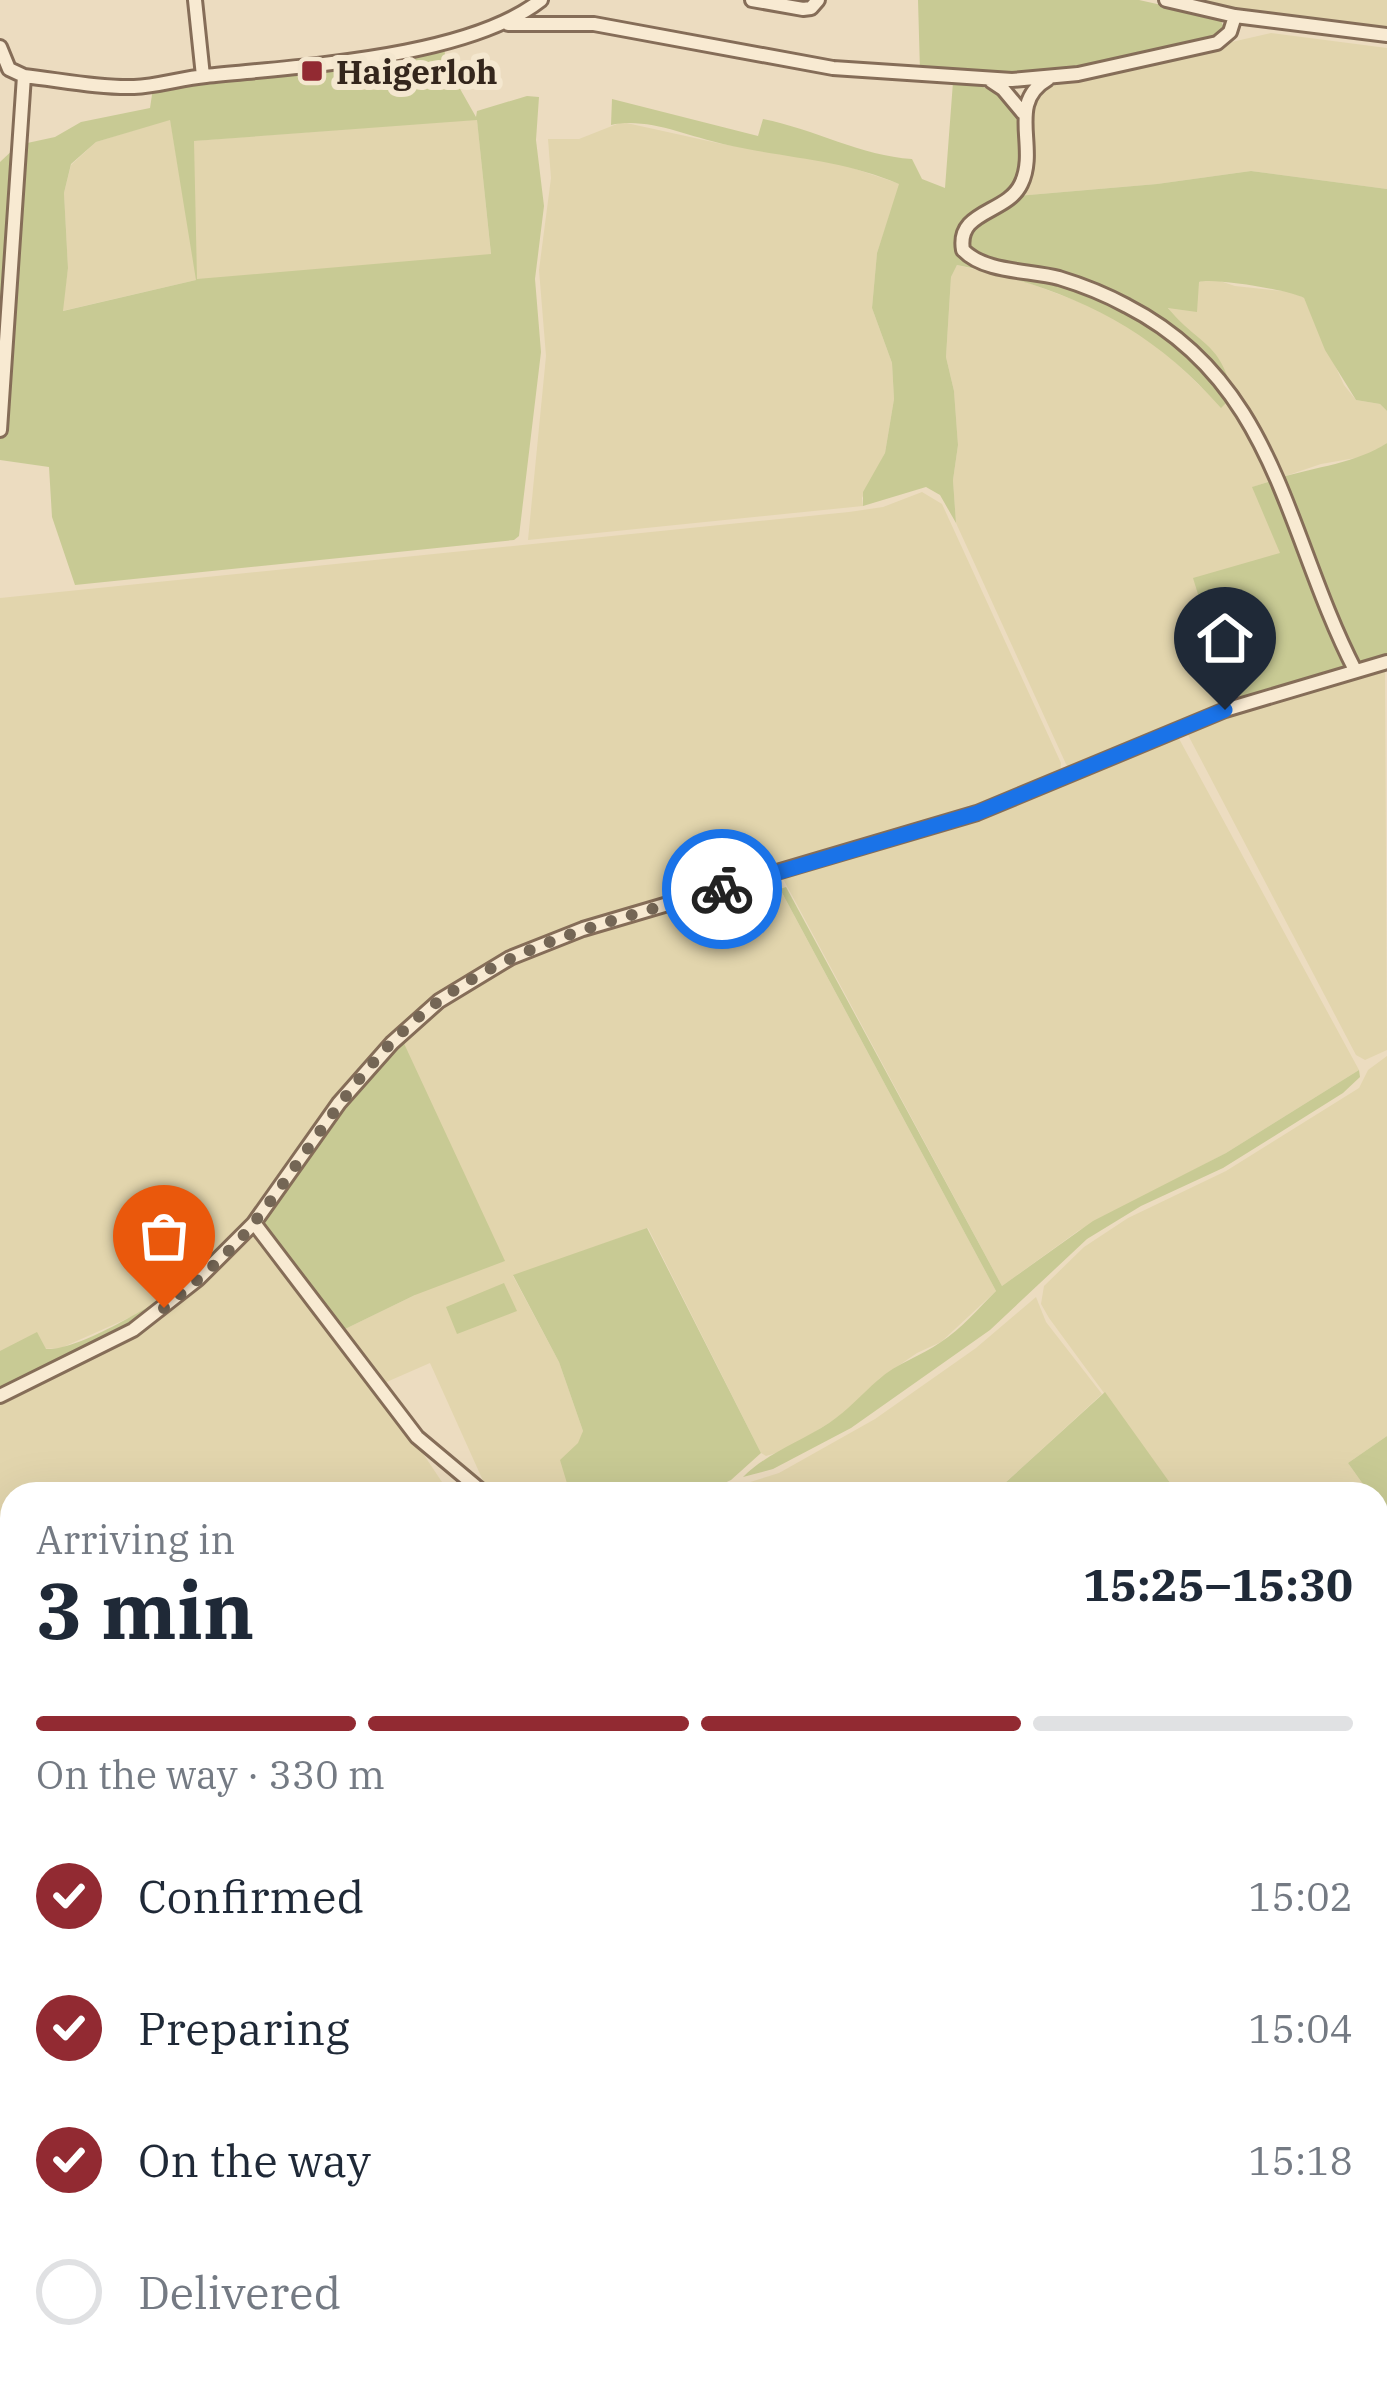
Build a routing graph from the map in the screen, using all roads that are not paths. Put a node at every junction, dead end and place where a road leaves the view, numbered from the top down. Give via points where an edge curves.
1 (195, 0) edge
2 (541, 0) edge
3 (752, 0) edge
4 (818, 0) edge
5 (1166, 0) edge
6 (1235, 16) junction
7 (508, 24) junction
8 (1387, 35) edge
9 (0, 47) edge
10 (24, 76) junction
11 (203, 76) junction
12 (985, 79) junction
13 (1048, 79) junction
14 (1023, 114) junction
15 (0, 430) edge
16 (1387, 662) edge
17 (1355, 670) junction
18 (254, 1223) junction
19 (0, 1396) edge
20 (470, 1482) edge

1 - 11 street
2 - 7 street
3 - 4 street via 803,9
5 - 6 street
6 - 8 street
6 - 13 street via 1216,44
7 - 11 street via 311,66
7 - 12 street via 594,24 833,68
9 - 10 street via 9,69
10 - 11 street via 133,87
10 - 15 street
12 - 13 street
12 - 14 street
13 - 14 street
14 - 17 street via 1021,184 968,223 964,250 980,263 1060,279 1126,305 1219,375 1270,462
16 - 17 street
17 - 18 street via 1225,710 977,813 532,946 403,1031 339,1103
18 - 19 street via 133,1330
18 - 20 street via 417,1437

